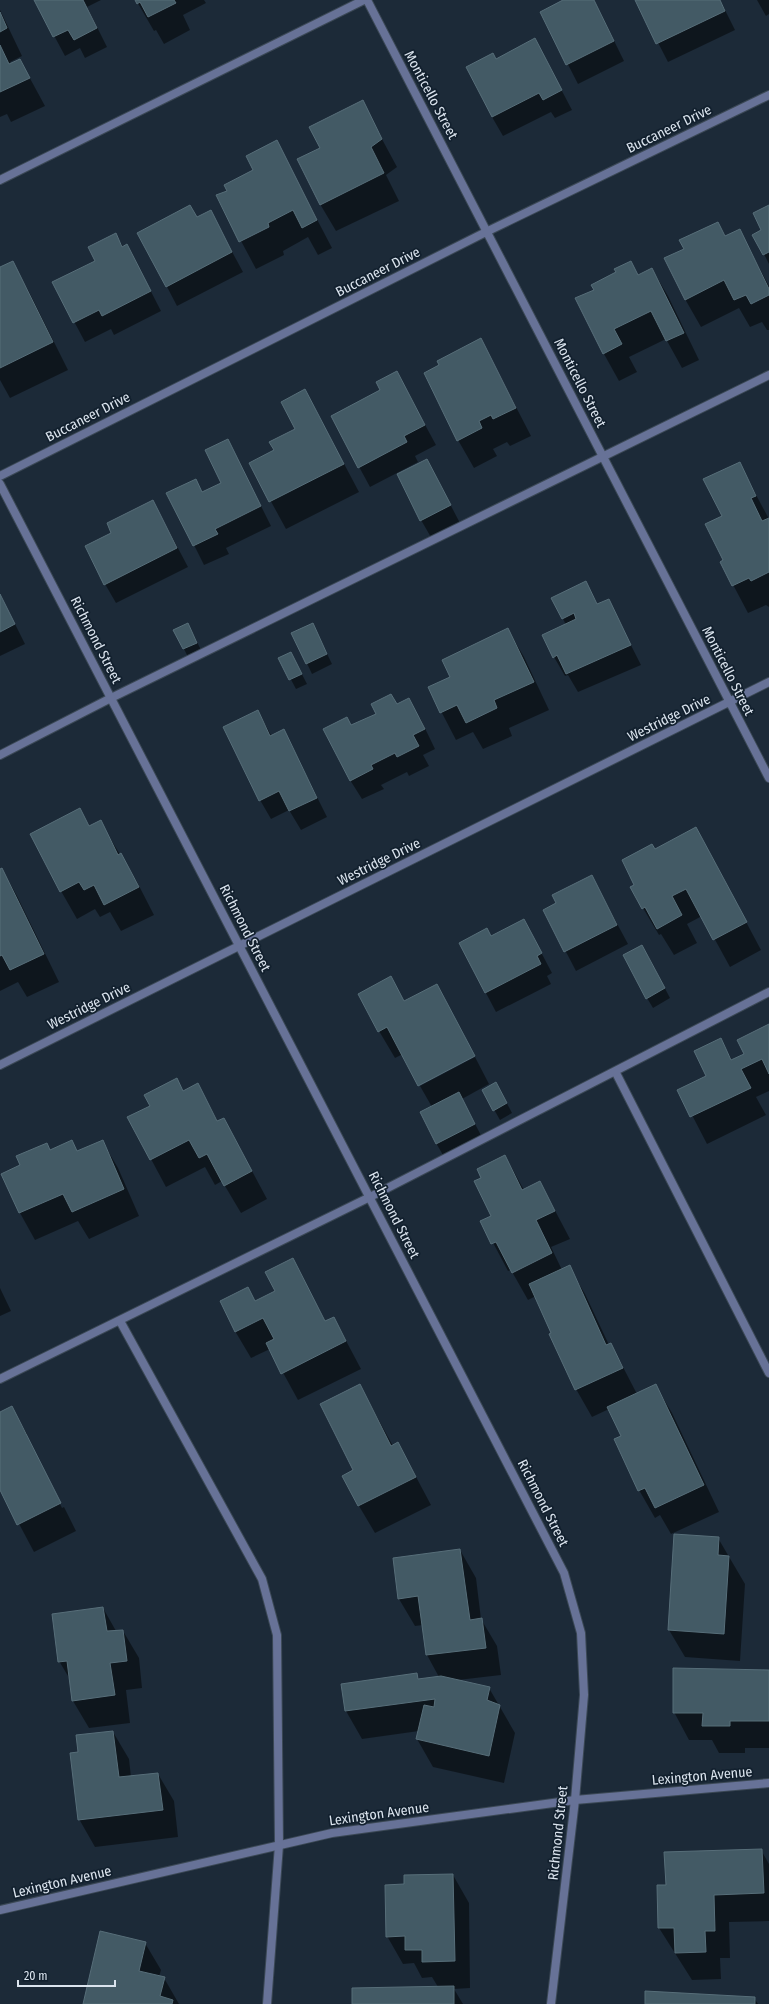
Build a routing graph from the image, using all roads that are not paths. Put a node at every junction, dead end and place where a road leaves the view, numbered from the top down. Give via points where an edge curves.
1 (364, 0) edge
2 (367, 0) edge
3 (769, 95) edge
4 (0, 180) edge
5 (488, 231) junction
6 (769, 375) edge
7 (603, 456) junction
8 (0, 476) edge
9 (0, 484) edge
10 (769, 682) edge
11 (111, 698) junction
12 (730, 702) junction
13 (0, 755) edge
14 (769, 778) edge
15 (239, 946) junction
16 (769, 992) edge
17 (0, 1065) edge
18 (615, 1071) junction
19 (370, 1197) junction
20 (120, 1320) junction
21 (769, 1373) edge
22 (0, 1379) edge
23 (769, 1783) edge
24 (575, 1800) junction
25 (279, 1845) junction
26 (0, 1910) edge
27 (267, 2004) edge
28 (551, 2004) edge

1 - 4 street
2 - 5 street, Monticello Street
3 - 5 street, Buccaneer Drive
5 - 7 street, Monticello Street
5 - 8 street, Buccaneer Drive
6 - 7 street
7 - 11 street
7 - 12 street, Monticello Street
9 - 11 street, Richmond Street
10 - 12 street, Westridge Drive
11 - 13 street
11 - 15 street, Richmond Street
12 - 14 street, Monticello Street
12 - 15 street, Westridge Drive
15 - 17 street, Westridge Drive
15 - 19 street, Richmond Street
16 - 18 street
18 - 19 street
18 - 21 street
19 - 20 street
19 - 24 street, Richmond Street via 564,1573 581,1633 584,1695
20 - 22 street
20 - 25 street via 262,1579 277,1635
23 - 24 street, Lexington Avenue
24 - 25 street, Lexington Avenue via 332,1833
24 - 28 street, Richmond Street
25 - 26 street, Lexington Avenue
25 - 27 street

